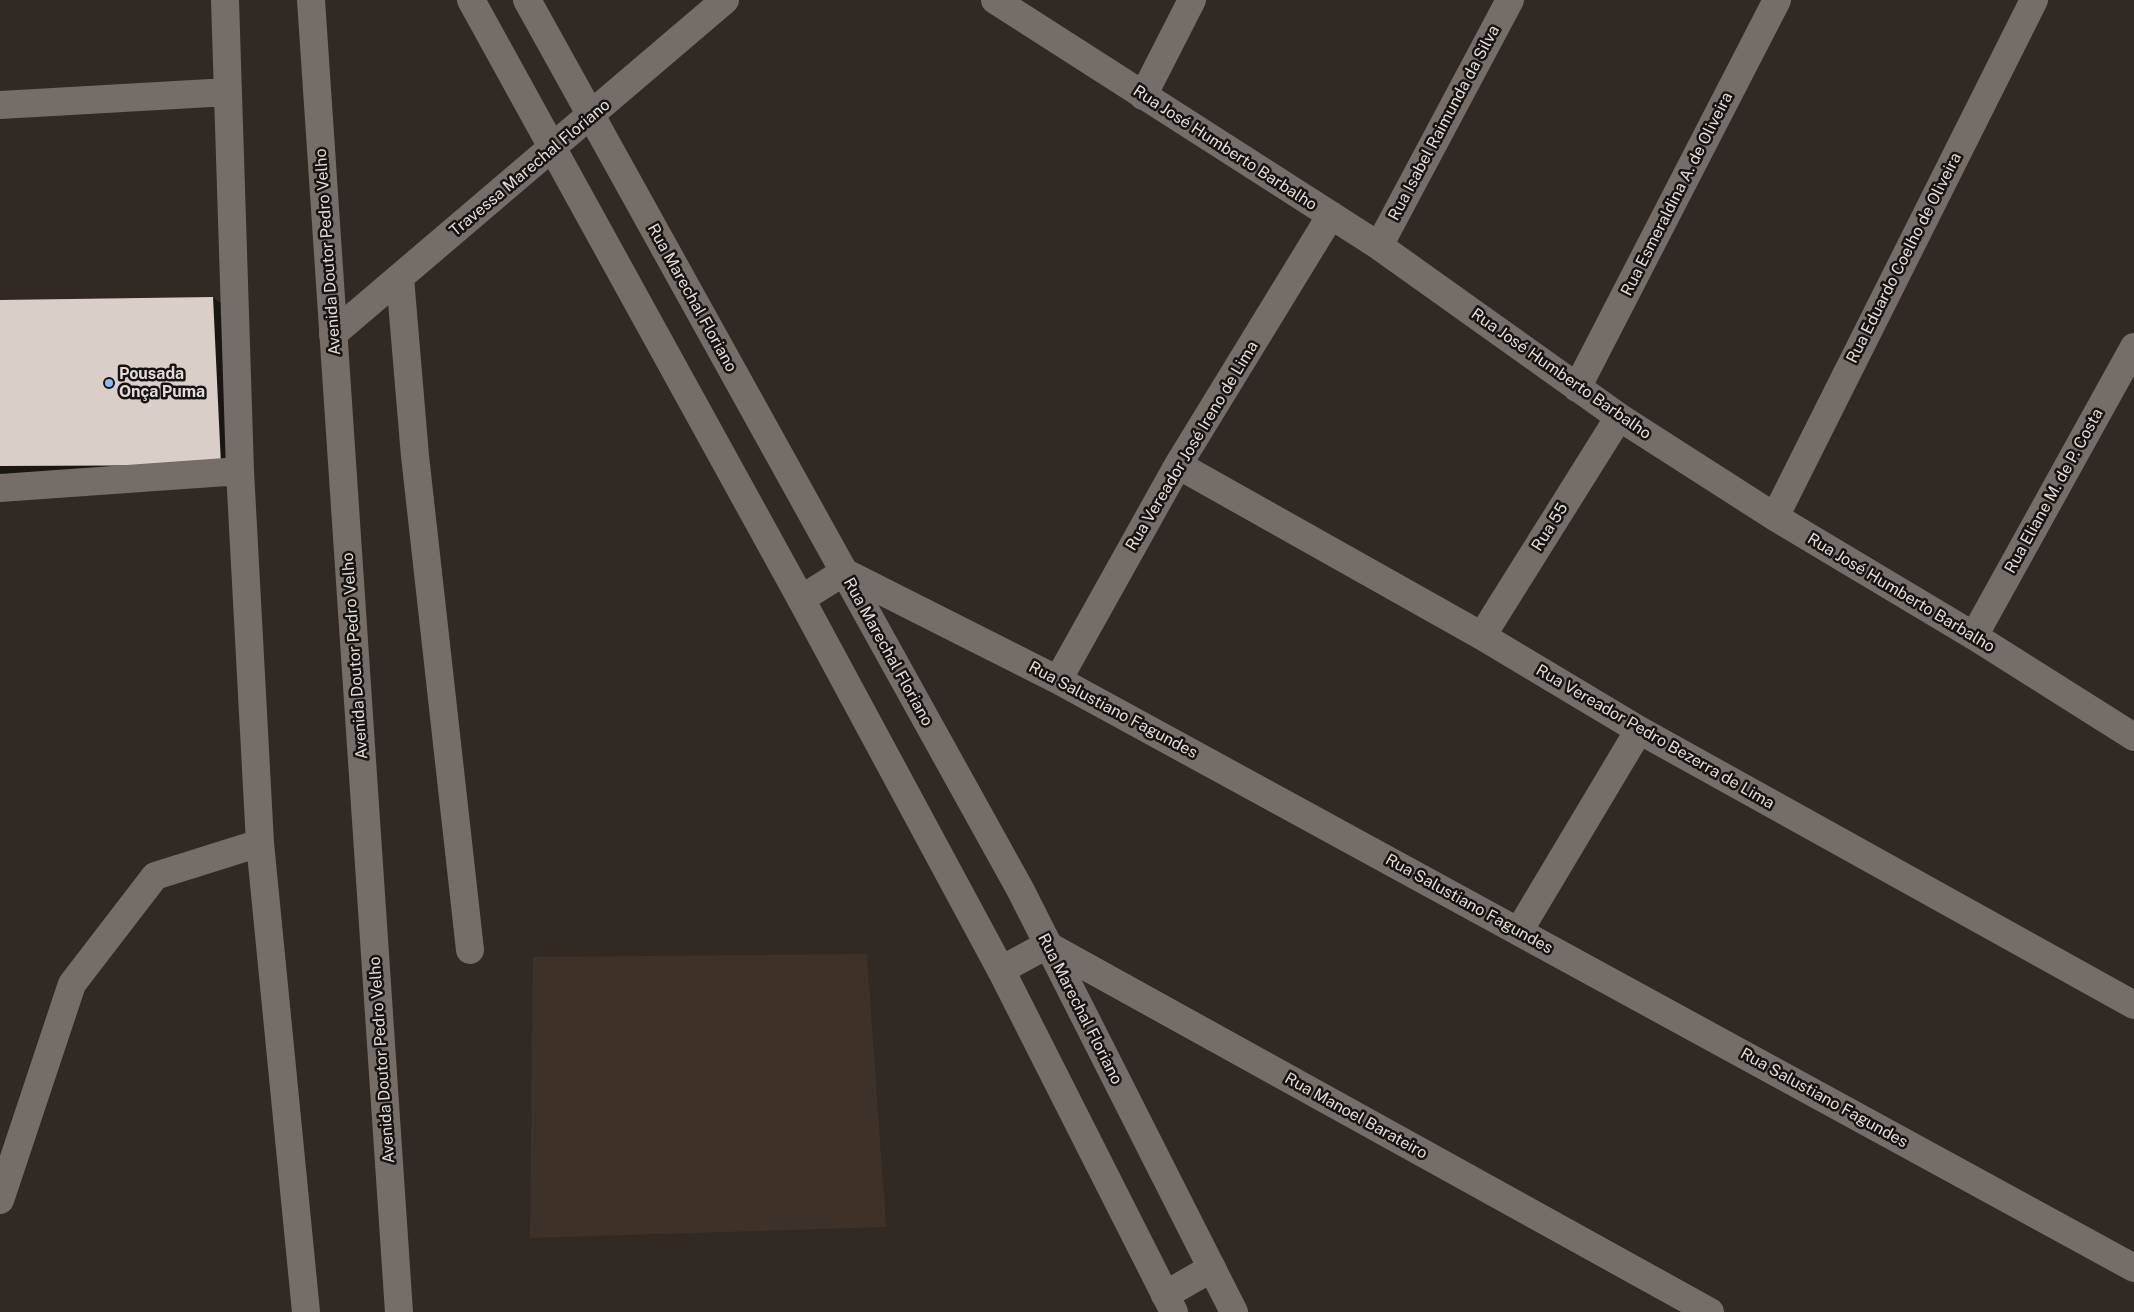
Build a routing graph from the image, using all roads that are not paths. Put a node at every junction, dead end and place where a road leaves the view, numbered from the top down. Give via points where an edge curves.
1 (225, 0) edge
2 (311, 0) edge
3 (471, 0) edge
4 (527, 0) edge
5 (725, 0) edge
6 (995, 0) edge
7 (1192, 0) edge
8 (1510, 0) edge
9 (1778, 0) edge
10 (2034, 0) edge
11 (228, 92) junction
12 (1143, 96) junction
13 (0, 105) edge
14 (591, 116) junction
15 (553, 149) junction
16 (1331, 215) junction
17 (1379, 246) junction
18 (400, 278) junction
19 (333, 334) junction
20 (2134, 347) edge
21 (1577, 388) junction
22 (1618, 417) junction
23 (1178, 465) junction
24 (240, 471) junction
25 (0, 488) edge
26 (1775, 517) junction
27 (844, 572) junction
28 (801, 599) junction
29 (1482, 636) junction
30 (1974, 636) junction
31 (1058, 680) junction
32 (1638, 730) junction
33 (2134, 737) edge
34 (260, 843) junction
35 (1520, 931) junction
36 (1047, 945) junction
37 (470, 950) dead end
38 (1001, 970) junction
39 (2134, 1005) edge
40 (0, 1200) edge
41 (1212, 1268) junction
42 (2134, 1268) edge
43 (1170, 1304) edge
44 (306, 1312) edge
45 (399, 1312) edge
46 (1234, 1312) edge
47 (1710, 1312) edge

1 - 11 street
2 - 19 street, Avenida Doutor Pedro Velho
3 - 15 street
4 - 14 street, Rua Marechal Floriano
5 - 14 street, Travessa Marechal Floriano
6 - 12 street, Rua José Humberto Barbalho
7 - 12 street
8 - 17 street, Rua Isabel Raimunda da Silva
9 - 21 street, Rua Esmeraldina A. de Oliveira
10 - 26 street, Rua Eduardo Coelho de Oliveira
11 - 13 street
11 - 24 street
12 - 16 street, Rua José Humberto Barbalho
14 - 15 street, Travessa Marechal Floriano
14 - 27 street, Rua Marechal Floriano
15 - 18 street, Travessa Marechal Floriano
15 - 28 street
16 - 17 street, Rua José Humberto Barbalho
16 - 23 street, Rua Vereador José Ireno de Lima
17 - 21 street, Rua José Humberto Barbalho
18 - 19 street, Travessa Marechal Floriano
18 - 37 street via 415,456
19 - 45 street, Avenida Doutor Pedro Velho
20 - 30 street, Rua Eliane M. de P. Costa
21 - 22 street, Rua José Humberto Barbalho
22 - 26 street, Rua José Humberto Barbalho
22 - 29 street, Rua 55
23 - 29 street, Rua Vereador Pedro Bezerra de Lima
23 - 31 street, Rua Vereador José Ireno de Lima
24 - 25 street
24 - 34 street
26 - 30 street, Rua José Humberto Barbalho
27 - 28 street
27 - 31 street, Rua Salustiano Fagundes
27 - 36 street, Rua Marechal Floriano via 1020,889
28 - 38 street
29 - 32 street, Rua Vereador Pedro Bezerra de Lima
30 - 33 street, Rua José Humberto Barbalho
31 - 35 street, Rua Salustiano Fagundes
32 - 35 street
32 - 39 street, Rua Vereador Pedro Bezerra de Lima
34 - 40 street via 155,876 72,984
34 - 44 street
35 - 42 street, Rua Salustiano Fagundes
36 - 38 street
36 - 41 street, Rua Marechal Floriano
36 - 47 street, Rua Manoel Barateiro
38 - 43 street
41 - 43 street
41 - 46 street, Rua Marechal Floriano

